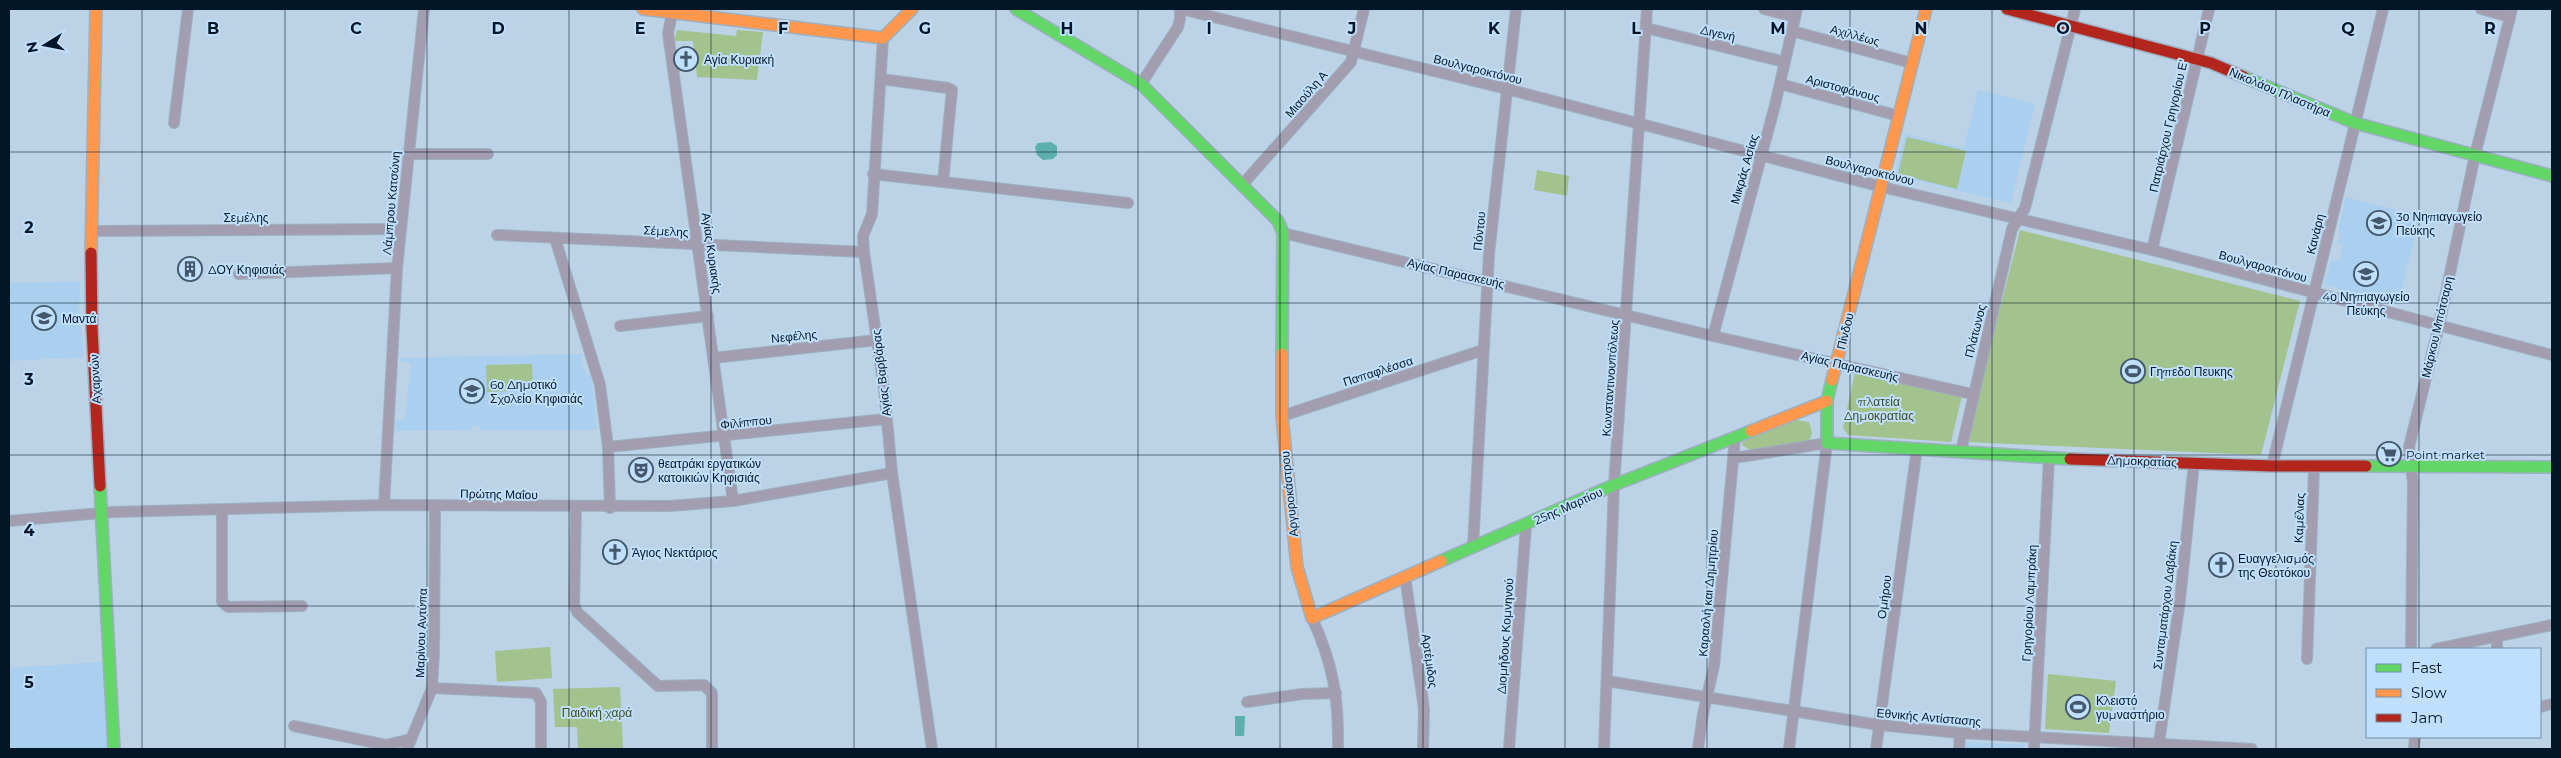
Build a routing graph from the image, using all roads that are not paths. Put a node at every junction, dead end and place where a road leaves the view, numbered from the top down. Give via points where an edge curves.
1 (96, 9) edge
2 (188, 9) edge
3 (424, 9) edge
4 (643, 9) edge
5 (912, 9) edge
6 (1016, 9) edge
7 (1180, 9) edge
8 (1364, 9) edge
9 (1516, 9) edge
10 (1647, 9) edge
11 (1764, 9) edge
12 (1926, 9) edge
13 (2007, 9) edge
14 (2075, 9) edge
15 (2209, 9) edge
16 (2383, 9) edge
17 (2481, 9) edge
18 (673, 12) edge
19 (1796, 13) edge
20 (2511, 13) edge
21 (2071, 26) junction
22 (1646, 28) junction
23 (1792, 31) junction
24 (883, 38) junction
25 (1355, 51) junction
26 (2197, 59) junction
27 (1785, 62) junction
28 (1912, 63) junction
29 (881, 79) junction
30 (1141, 84) junction
31 (1780, 84) junction
32 (1508, 89) junction
33 (1899, 116) junction
34 (174, 123) dead end
35 (1639, 123) junction
36 (2355, 123) junction
37 (408, 154) junction
38 (488, 154) dead end
39 (1762, 154) junction
40 (2475, 155) junction
41 (873, 174) junction
42 (2552, 176) edge
43 (943, 182) junction
44 (1243, 184) junction
45 (1882, 187) junction
46 (1128, 203) dead end
47 (2018, 218) junction
48 (401, 229) junction
49 (91, 231) junction
50 (1283, 233) junction
51 (497, 234) dead end
52 (554, 238) junction
53 (698, 246) junction
54 (2152, 250) junction
55 (864, 252) junction
56 (397, 268) junction
57 (239, 274) dead end
58 (1487, 281) junction
59 (2314, 293) junction
60 (1627, 314) junction
61 (708, 316) junction
62 (2439, 325) junction
63 (620, 326) dead end
64 (1713, 336) junction
65 (877, 340) junction
66 (1483, 350) junction
67 (2552, 355) edge
68 (714, 358) junction
69 (1837, 363) junction
70 (1972, 394) junction
71 (1827, 401) junction
72 (1282, 416) junction
73 (886, 419) junction
74 (724, 437) junction
75 (1735, 438) junction
76 (1828, 443) junction
77 (608, 447) junction
78 (1917, 448) junction
79 (1961, 451) junction
80 (1734, 458) junction
81 (2049, 458) junction
82 (2194, 463) junction
83 (2272, 466) junction
84 (2552, 467) edge
85 (2314, 468) junction
86 (2410, 468) junction
87 (892, 473) junction
88 (1614, 485) junction
89 (733, 501) junction
90 (384, 505) junction
91 (435, 506) junction
92 (576, 507) junction
93 (610, 508) junction
94 (222, 510) junction
95 (102, 513) junction
96 (9, 521) edge
97 (1526, 525) junction
98 (1473, 547) junction
99 (1405, 576) junction
100 (302, 606) dead end
101 (1312, 618) junction
102 (2552, 625) edge
103 (2497, 637) junction
104 (2411, 648) edge
105 (2441, 648) edge
106 (2497, 648) edge
107 (2307, 659) dead end
108 (1607, 681) junction
109 (432, 688) junction
110 (1336, 693) junction
111 (1708, 696) junction
112 (1247, 702) dead end
113 (1794, 710) junction
114 (1879, 725) junction
115 (294, 726) dead end
116 (1960, 733) junction
117 (2035, 738) junction
118 (410, 739) junction
119 (2159, 746) edge
120 (114, 749) edge
121 (408, 749) edge
122 (542, 749) edge
123 (712, 749) edge
124 (932, 749) edge
125 (1338, 749) edge
126 (1423, 749) edge
127 (1509, 749) edge
128 (1604, 749) edge
129 (1698, 749) edge
130 (1789, 749) edge
131 (1876, 749) edge
132 (1959, 749) edge
133 (2034, 749) edge
134 (2252, 749) edge

1 - 49 street, Αχαρνών
2 - 34 street
3 - 37 street, Λάμπρου Κατσώνη
4 - 18 street
5 - 24 street
6 - 30 street
7 - 25 street, Βουλγαροκτόνου
7 - 30 street via 1178,28
8 - 25 street, Μιαούλη Α
9 - 32 street, Πόντου
10 - 22 street, Κωνσταντινουπόλεως
11 - 19 street
12 - 28 street, Πίνδου
13 - 21 street, Νικολάου Πλαστήρα
14 - 21 street
15 - 26 street, Πατριάρχου Γρηγορίου Ε'
16 - 36 street, Κανάρη
17 - 20 street
18 - 24 street
18 - 53 street, Αγίας Κυριακής via 668,33
19 - 23 street, Μικράς Ασίας
20 - 40 street, Μάρκου Μπότσαρη
21 - 26 street, Νικολάου Πλαστήρα
21 - 47 street, Πλάτωνος via 2025,208
22 - 27 street, Διγενή
22 - 35 street, Κωνσταντινουπόλεως
23 - 27 street, Μικράς Ασίας
23 - 28 street, Αχιλλέως
24 - 29 street, Αγίας Βαρβάρας
25 - 32 street, Βουλγαροκτόνου
25 - 44 street, Μιαούλη Α via 1350,62
26 - 36 street, Νικολάου Πλαστήρα
26 - 54 street, Πατριάρχου Γρηγορίου Ε'
27 - 31 street, Μικράς Ασίας
28 - 33 street, Πίνδου
29 - 41 street, Αγίας Βαρβάρας
29 - 43 street via 952,90
30 - 44 street
31 - 33 street, Αριστοφάνους
31 - 39 street, Μικράς Ασίας
32 - 35 street, Βουλγαροκτόνου
32 - 58 street, Πόντου
33 - 45 street, Πίνδου
35 - 39 street, Βουλγαροκτόνου
35 - 60 street, Κωνσταντινουπόλεως
36 - 40 street, Νικολάου Πλαστήρα
36 - 59 street, Κανάρη
37 - 38 street
37 - 48 street, Λάμπρου Κατσώνη
39 - 45 street, Βουλγαροκτόνου
39 - 64 street, Μικράς Ασίας
40 - 42 street, Νικολάου Πλαστήρα
40 - 62 street, Μάρκου Μπότσαρη
41 - 43 street
41 - 55 street, Αγίας Βαρβάρας via 872,214 863,236
43 - 46 street
44 - 50 street via 1278,221
45 - 47 street, Βουλγαροκτόνου
45 - 69 street, Πίνδου
47 - 54 street, Βουλγαροκτόνου
47 - 70 street, Πλάτωνος via 2012,229
48 - 49 street, Σεμέλης
48 - 56 street, Λάμπρου Κατσώνη
49 - 95 street, Αχαρνών via 92,328
50 - 58 street, Αγίας Παρασκευής
50 - 72 street, Αργυροκάστρου
51 - 52 street, Σέμελης
52 - 53 street, Σέμελης
52 - 77 street via 600,385
53 - 55 street, Σέμελης
53 - 61 street, Αγίας Κυριακής
54 - 59 street, Βουλγαροκτόνου
55 - 65 street, Αγίας Βαρβάρας
56 - 57 street
56 - 90 street, Λάμπρου Κατσώνη
58 - 60 street, Αγίας Παρασκευής
58 - 66 street, Πόντου
59 - 62 street, Βουλγαροκτόνου
59 - 83 street, Κανάρη
60 - 64 street, Αγίας Παρασκευής
60 - 88 street, Κωνσταντινουπόλεως
61 - 63 street
61 - 68 street, Αγίας Κυριακής
62 - 67 street, Βουλγαροκτόνου
62 - 86 street, Μάρκου Μπότσαρη via 2409,447
64 - 69 street, Αγίας Παρασκευής
65 - 68 street, Νεφέλης
65 - 73 street, Αγίας Βαρβάρας
66 - 72 street, Παπαφλέσσα
66 - 98 street, Πόντου
68 - 74 street, Αγίας Κυριακής
69 - 70 street, Αγίας Παρασκευής
69 - 71 street, Πίνδου
70 - 79 street, Πλάτωνος
71 - 75 street, 25ης Μαρτίου
71 - 76 street, Πίνδου
72 - 101 street, Αργυροκάστρου via 1297,567
73 - 74 street, Φιλίππου
73 - 87 street, Αγίας Βαρβάρας
74 - 77 street, Φιλίππου
74 - 89 street, Αγίας Κυριακής
75 - 80 street, Καραολή και Δημητρίου
75 - 88 street, 25ης Μαρτίου
76 - 78 street, Δημοκρατίας
76 - 80 street, Δημοκρατίας
76 - 113 street, Πίνδου
77 - 93 street
78 - 79 street, Δημοκρατίας
78 - 114 street, Ομήρου
79 - 81 street, Δημοκρατίας
80 - 111 street, Καραολή και Δημητρίου via 1714,666
81 - 82 street, Δημοκρατίας
81 - 117 street, Γρηγορίου Λαμπράκη
82 - 83 street, Δημοκρατίας
82 - 119 street, Συνταματάρχου Δαβάκη via 2180,600
83 - 85 street, Δημοκρατίας
84 - 86 street, Δημοκρατίας
85 - 86 street, Δημοκρατίας
85 - 107 street, Καμέλιας
86 - 104 street, Μάρκου Μπότσαρη via 2413,483
87 - 89 street, Πρώτης Μαΐου
87 - 124 street, Αγίας Βαρβάρας
88 - 97 street, 25ης Μαρτίου
88 - 108 street, Κωνσταντινουπόλεως
89 - 93 street, Πρώτης Μαΐου
90 - 91 street, Πρώτης Μαΐου
90 - 94 street, Πρώτης Μαΐου
91 - 92 street, Πρώτης Μαΐου
91 - 109 street, Μαρίνου Αντύπα
92 - 93 street, Πρώτης Μαΐου
92 - 123 street via 574,604 577,612 658,686 704,685 710,688
94 - 95 street, Πρώτης Μαΐου
94 - 100 street via 222,602 228,607
95 - 96 street, Πρώτης Μαΐου
95 - 120 street, Αχαρνών
97 - 98 street, 25ης Μαρτίου
97 - 127 street, Διομήδους Κομνηνού
98 - 99 street, 25ης Μαρτίου
99 - 101 street, 25ης Μαρτίου
99 - 126 street, Αρτέμιδος via 1424,709
101 - 110 street, Αργυροκάστρου via 1332,668
102 - 103 street
103 - 105 street
103 - 106 street
108 - 111 street, Εθνικής Αντίστασης
108 - 128 street, Κωνσταντινουπόλεως
109 - 118 street
109 - 122 street, Μαρίνου Αντύπα via 536,693 541,702
110 - 112 street
110 - 125 street, Αργυροκάστρου
111 - 113 street, Εθνικής Αντίστασης
111 - 129 street, Καραολή και Δημητρίου
113 - 114 street, Εθνικής Αντίστασης
113 - 130 street, Πίνδου
114 - 116 street, Εθνικής Αντίστασης
114 - 131 street, Ομήρου
115 - 118 street via 386,745
116 - 117 street, Εθνικής Αντίστασης
116 - 132 street
117 - 119 street, Εθνικής Αντίστασης
117 - 133 street, Γρηγορίου Λαμπράκη
118 - 121 street
119 - 134 street, Εθνικής Αντίστασης

